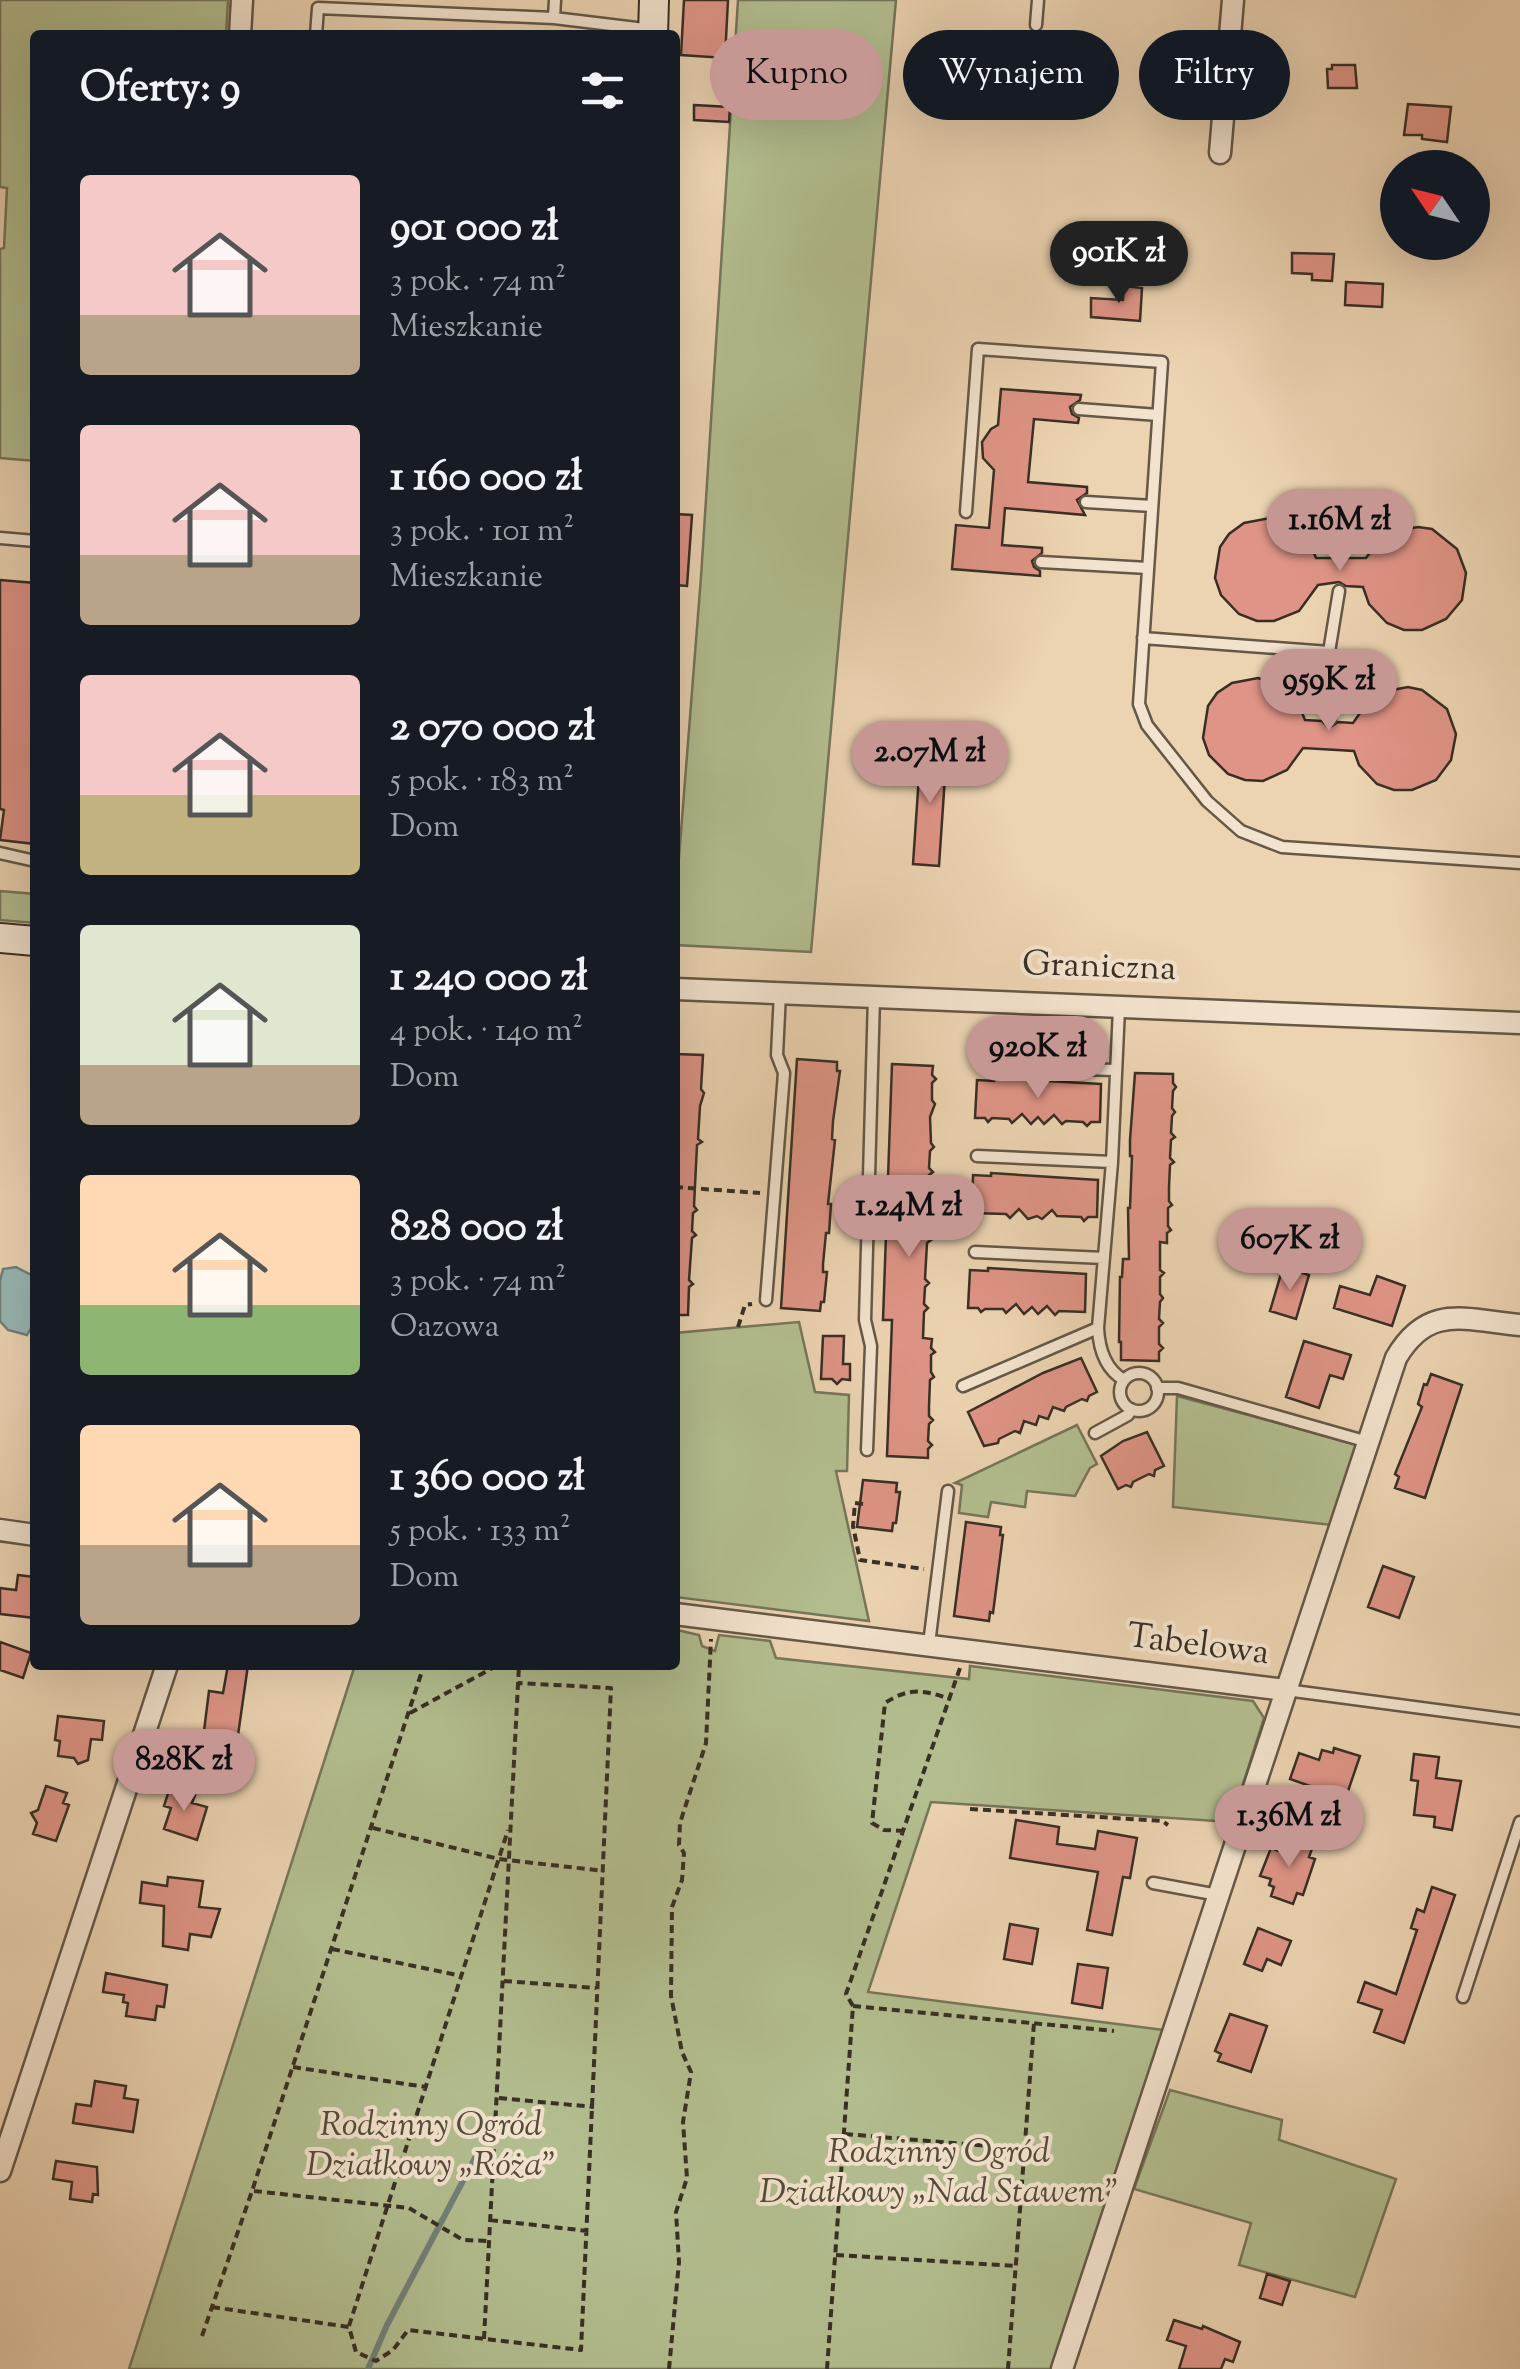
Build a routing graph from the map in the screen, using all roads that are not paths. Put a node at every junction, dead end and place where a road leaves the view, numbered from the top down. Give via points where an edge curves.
1 (242, 0) edge
2 (556, 0) edge
3 (654, 0) edge
4 (1038, 0) edge
5 (1233, 0) edge
6 (319, 4) edge
7 (554, 18) junction
8 (1036, 25) dead end
9 (240, 30) edge
10 (316, 30) edge
11 (639, 30) edge
12 (653, 30) edge
13 (1220, 153) dead end
14 (1080, 409) dead end
15 (1158, 415) junction
16 (1086, 502) dead end
17 (1152, 506) junction
18 (966, 512) dead end
19 (0, 538) edge
20 (30, 541) edge
21 (1041, 562) dead end
22 (1148, 568) junction
23 (1339, 590) dead end
24 (1144, 638) junction
25 (1329, 652) junction
26 (1330, 718) dead end
27 (0, 852) edge
28 (30, 860) edge
29 (1520, 863) edge
30 (0, 938) edge
31 (30, 941) edge
32 (680, 989) edge
33 (780, 994) junction
34 (874, 996) junction
35 (1119, 1007) junction
36 (1520, 1024) edge
37 (982, 1066) dead end
38 (1115, 1070) junction
39 (977, 1156) dead end
40 (1112, 1162) junction
41 (974, 1252) dead end
42 (1104, 1258) junction
43 (766, 1300) road end
44 (1520, 1325) edge
45 (1098, 1328) junction
46 (1124, 1380) junction
47 (962, 1386) dead end
48 (1157, 1388) junction
49 (1132, 1409) junction
50 (1095, 1433) dead end
51 (1369, 1442) junction
52 (867, 1450) dead end
53 (948, 1491) dead end
54 (0, 1530) edge
55 (30, 1534) edge
56 (680, 1615) edge
57 (928, 1644) junction
58 (165, 1670) edge
59 (1285, 1690) junction
60 (1520, 1720) edge
61 (1520, 1822) edge
62 (1153, 1883) dead end
63 (1218, 1895) junction
64 (1462, 1997) dead end
65 (0, 2171) edge
66 (1062, 2369) edge

1 - 9 street
2 - 7 lane
3 - 12 street
4 - 8 lane
5 - 13 street
6 - 7 lane
6 - 10 lane
7 - 11 lane
14 - 15 lane
15 - 17 lane
15 - 18 lane via 1162,362 978,349
16 - 17 lane
17 - 22 lane
19 - 20 lane
21 - 22 lane
22 - 24 lane
23 - 25 lane
24 - 25 lane
24 - 29 lane via 1139,704 1147,725 1206,801 1241,830 1282,847
25 - 26 lane
27 - 28 lane
30 - 31 street
32 - 33 street, Graniczna
33 - 34 street, Graniczna
33 - 43 lane via 777,1056 784,1073
34 - 35 street, Graniczna
34 - 52 lane
35 - 36 street, Graniczna
35 - 38 lane
37 - 38 lane
38 - 40 lane
39 - 40 lane
40 - 42 lane
41 - 42 lane
42 - 45 lane
44 - 51 street, Tabelowa via 1447,1319 1422,1326 1396,1358
45 - 46 lane via 1100,1350
45 - 47 lane
46 - 48 lane via 1141,1373
46 - 49 lane via 1121,1398
48 - 49 lane via 1152,1405
48 - 51 lane via 1178,1388
49 - 50 lane
51 - 59 street, Tabelowa
53 - 57 lane
54 - 55 street
56 - 57 street, Tabelowa
57 - 59 street, Tabelowa
58 - 65 street
59 - 60 lane
59 - 63 street
61 - 64 lane
62 - 63 lane
63 - 66 street

